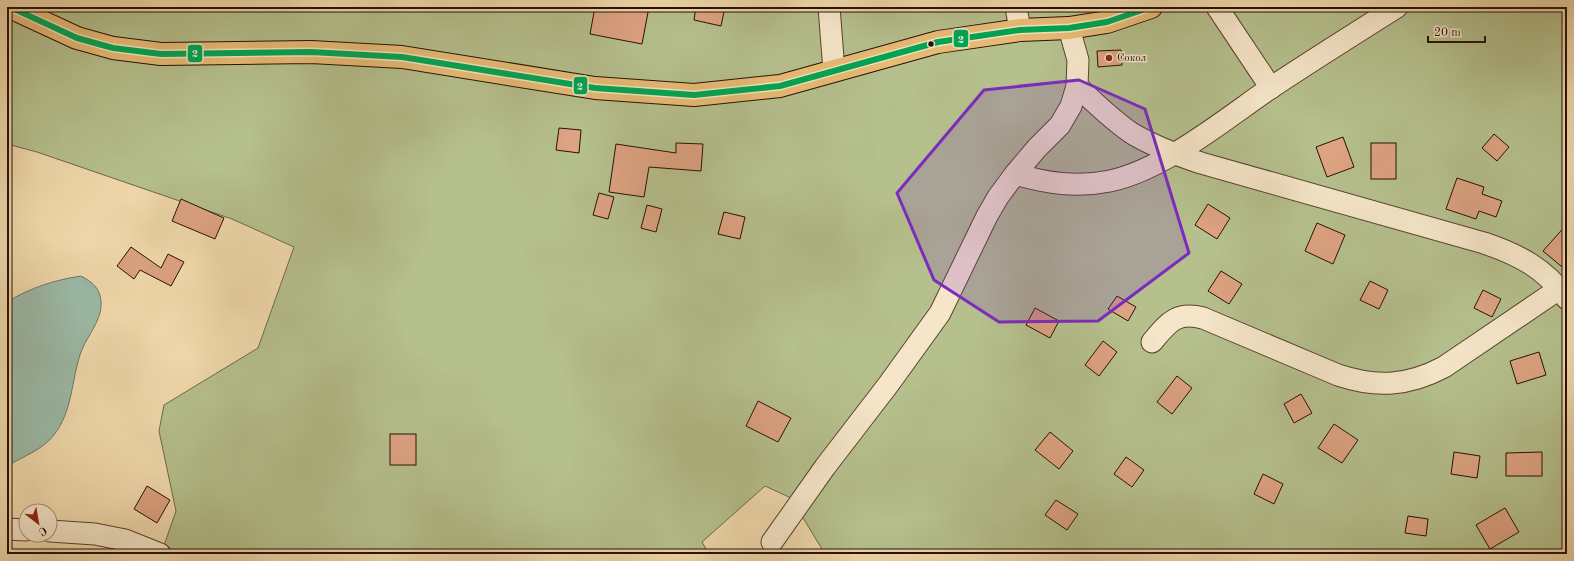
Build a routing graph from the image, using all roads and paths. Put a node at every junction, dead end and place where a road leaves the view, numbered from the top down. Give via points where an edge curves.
1 (10, 7) edge
2 (829, 7) edge
3 (1016, 7) edge
4 (1151, 7) edge
5 (1217, 7) edge
6 (1397, 7) edge
7 (1069, 28) junction
8 (1020, 30) junction
9 (834, 71) junction
10 (1077, 86) junction
11 (1272, 88) junction
12 (1173, 154) junction
13 (1015, 174) junction
14 (1563, 294) edge
15 (1152, 342) dead end
16 (7, 529) edge
17 (18, 530) edge
18 (58, 532) edge
19 (772, 542) dead end
20 (160, 554) edge

1 - 9 main road via 77,38 113,48 161,54 311,52 402,57 595,88 694,95 780,86
2 - 9 street
3 - 8 street
4 - 7 main road via 1107,22
5 - 11 street
6 - 11 street
7 - 8 main road
7 - 10 street via 1078,60
8 - 9 main road via 938,42
10 - 12 street via 1133,134
10 - 13 street via 1060,125
11 - 12 street
12 - 13 street via 1144,171 1111,181 1088,184 1042,182
12 - 14 street via 1510,252 1545,274
13 - 19 street via 987,216 940,313
14 - 15 street via 1429,375 1393,384 1372,384 1338,375 1192,315 1173,320
16 - 17 street
18 - 20 street via 95,534 125,540

